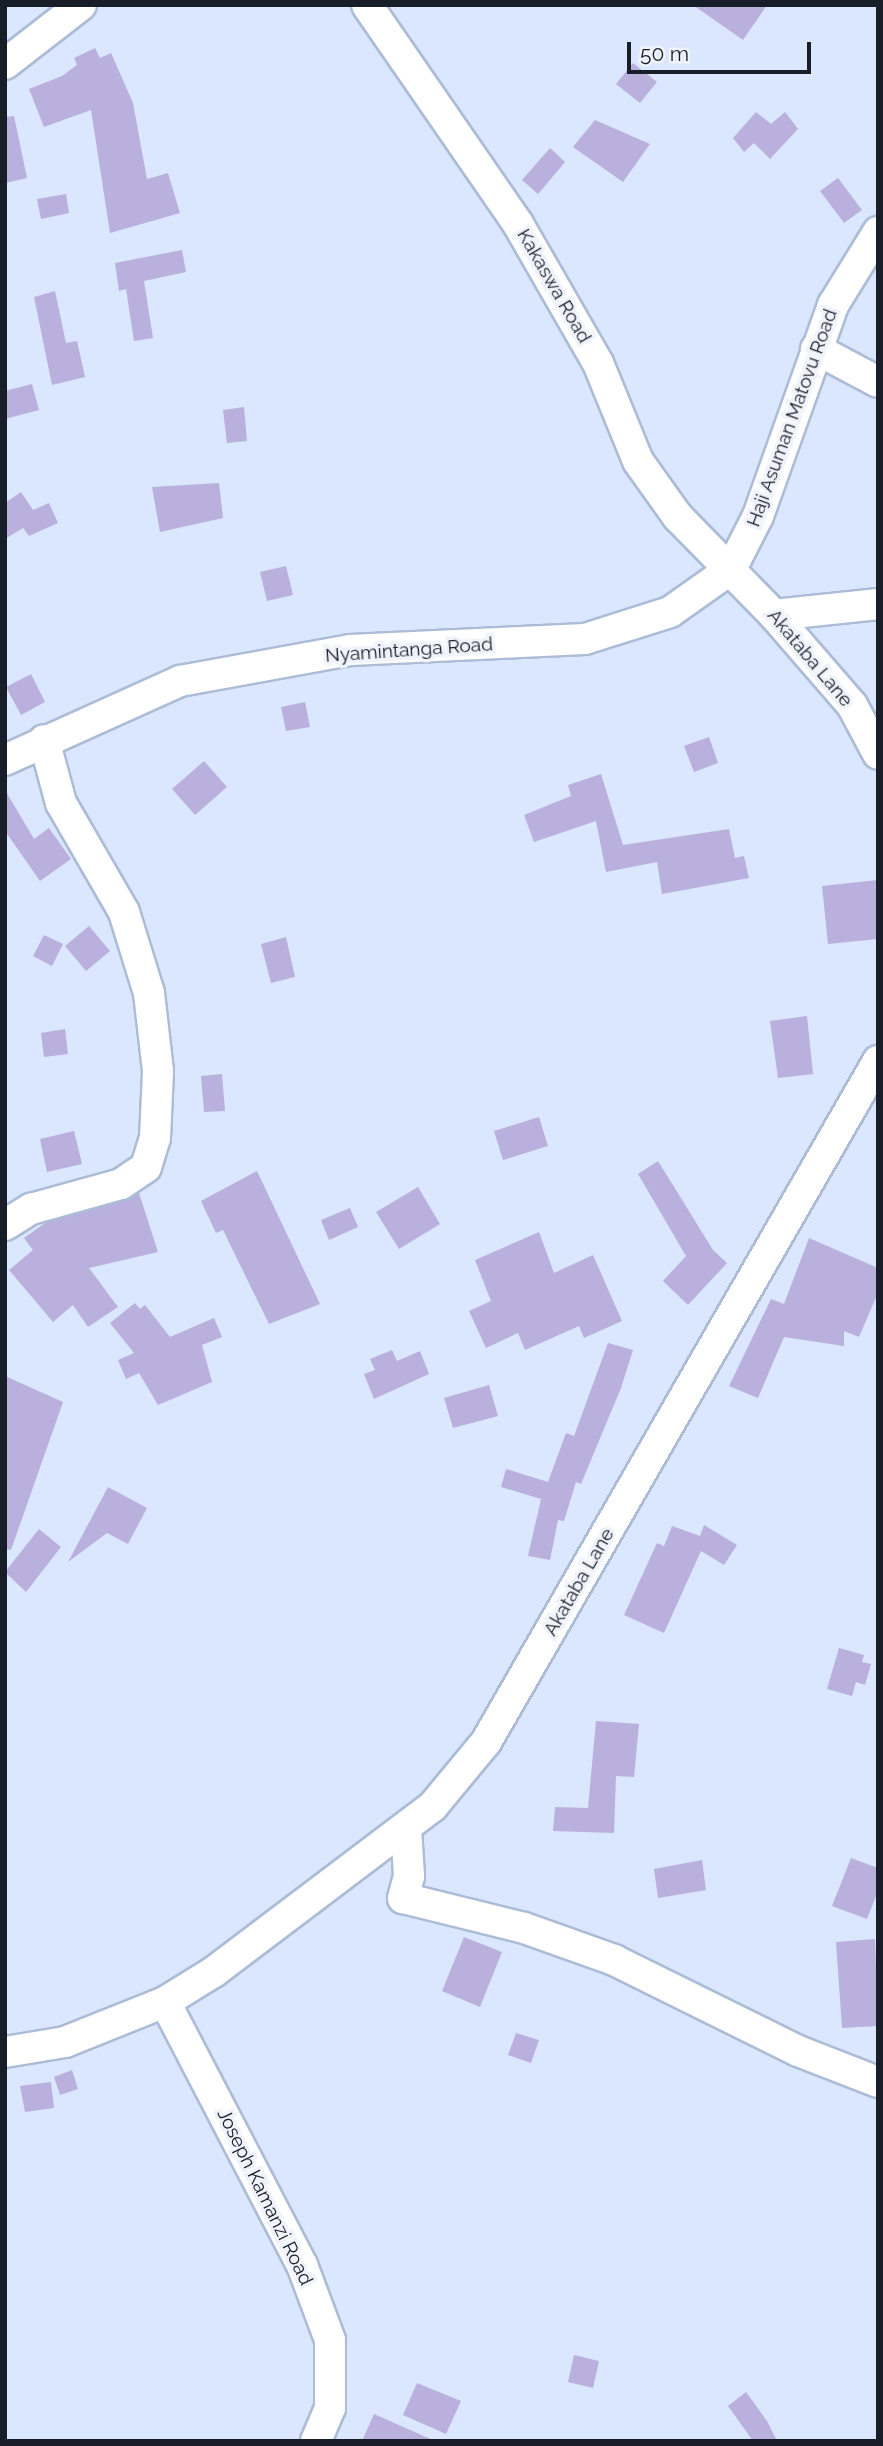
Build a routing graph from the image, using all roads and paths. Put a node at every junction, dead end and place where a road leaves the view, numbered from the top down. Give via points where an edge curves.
1 (81, 5) edge
2 (367, 5) edge
3 (5, 64) edge
4 (878, 232) edge
5 (816, 349) junction
6 (878, 382) edge
7 (731, 569) junction
8 (878, 604) edge
9 (774, 615) junction
10 (44, 740) junction
11 (878, 754) edge
12 (5, 760) edge
13 (878, 1061) edge
14 (5, 1225) edge
15 (406, 1829) junction
16 (165, 2002) junction
17 (5, 2052) edge
18 (878, 2082) edge
19 (316, 2441) edge

1 - 3 street
2 - 7 street, Kakaswa Road via 518,224 598,363 638,461 678,517
4 - 5 street, Haji Asuman Matovu Road via 833,305
5 - 6 street
5 - 7 street, Haji Asuman Matovu Road via 758,516
7 - 9 street, Akataba Lane
7 - 10 street, Nyamintanga Road via 670,612 585,639 350,650 180,681
8 - 9 street
9 - 11 street, Akataba Lane via 852,705
10 - 12 street, Nyamintanga Road
10 - 14 street via 61,803 124,912 149,993 158,1071 155,1138 146,1167 121,1184 31,1209
13 - 15 street, Akataba Lane via 486,1742 433,1806
15 - 16 street, Akataba Lane via 215,1971
15 - 18 street via 409,1876 404,1898 524,1928 614,1960 798,2052
16 - 17 street, Akataba Lane via 65,2042
16 - 19 street, Joseph Kamanzi Road via 302,2265 330,2340 331,2408

